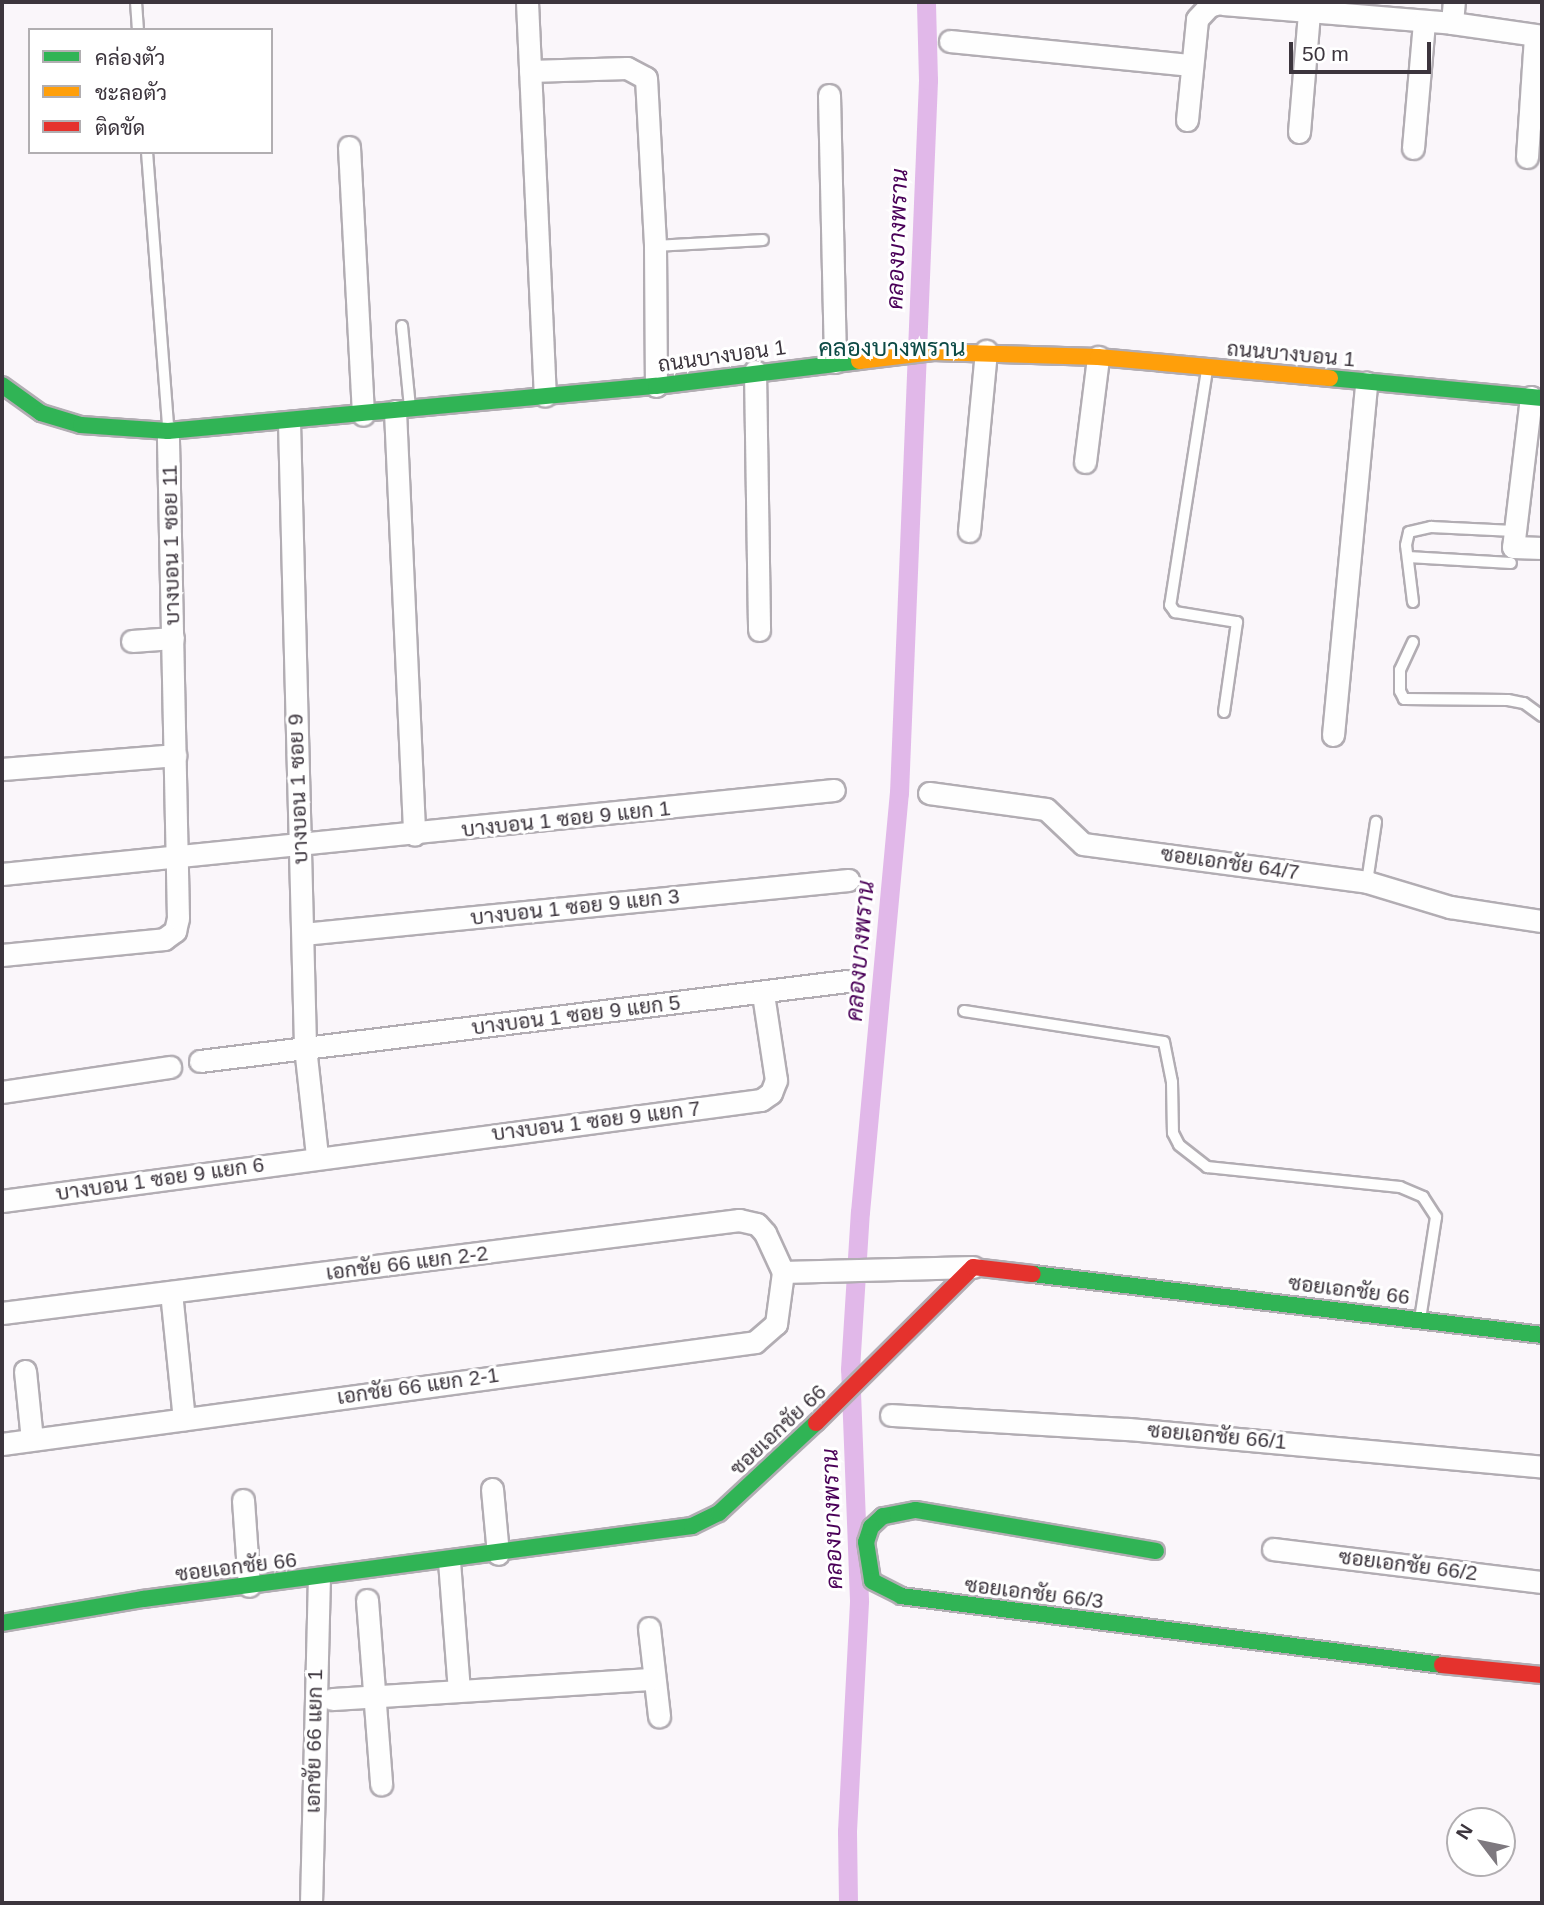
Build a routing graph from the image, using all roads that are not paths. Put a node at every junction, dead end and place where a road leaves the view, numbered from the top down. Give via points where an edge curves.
1 (135, 2) edge
2 (527, 2) edge
3 (1223, 3) edge
4 (1336, 8) edge
5 (1453, 12) edge
6 (1309, 14) junction
7 (1424, 20) junction
8 (138, 28) edge
9 (1539, 36) edge
10 (950, 41) dead end
11 (1191, 65) junction
12 (530, 71) junction
13 (829, 95) dead end
14 (1187, 120) dead end
15 (1299, 132) dead end
16 (349, 147) dead end
17 (1413, 148) dead end
18 (147, 154) edge
19 (1527, 157) dead end
20 (763, 240) dead end
21 (655, 246) junction
22 (402, 326) dead end
23 (986, 351) junction
24 (1098, 357) junction
25 (835, 362) junction
26 (1208, 368) junction
27 (755, 371) junction
28 (1366, 383) junction
29 (2, 385) edge
30 (656, 386) junction
31 (545, 396) junction
32 (1536, 397) edge
33 (402, 410) junction
34 (363, 415) junction
35 (289, 422) junction
36 (169, 431) junction
37 (1085, 463) dead end
38 (969, 531) dead end
39 (1514, 531) junction
40 (1542, 548) edge
41 (1408, 557) junction
42 (1511, 563) dead end
43 (1413, 602) dead end
44 (759, 630) dead end
45 (173, 638) junction
46 (132, 641) dead end
47 (1413, 642) dead end
48 (1224, 712) dead end
49 (1542, 716) edge
50 (1333, 735) dead end
51 (175, 755) junction
52 (2, 769) edge
53 (834, 790) dead end
54 (929, 793) dead end
55 (1376, 822) dead end
56 (414, 835) junction
57 (299, 845) junction
58 (177, 856) junction
59 (2, 874) edge
60 (848, 880) dead end
61 (1367, 882) junction
62 (1542, 921) edge
63 (303, 934) junction
64 (2, 955) edge
65 (847, 981) dead end
66 (763, 994) junction
67 (964, 1011) dead end
68 (305, 1047) junction
69 (200, 1061) dead end
70 (170, 1067) dead end
71 (2, 1092) edge
72 (317, 1156) junction
73 (2, 1201) edge
74 (973, 1267) junction
75 (783, 1272) junction
76 (171, 1292) junction
77 (2, 1313) edge
78 (1420, 1319) junction
79 (1542, 1335) edge
80 (25, 1371) dead end
81 (891, 1415) dead end
82 (184, 1419) junction
83 (32, 1440) junction
84 (2, 1444) edge
85 (1542, 1467) edge
86 (492, 1489) dead end
87 (243, 1500) dead end
88 (1273, 1549) dead end
89 (1156, 1551) dead end
90 (498, 1554) junction
91 (449, 1561) junction
92 (319, 1578) junction
93 (1542, 1582) edge
94 (249, 1586) junction
95 (367, 1600) dead end
96 (2, 1623) edge
97 (649, 1628) dead end
98 (1542, 1675) edge
99 (651, 1679) junction
100 (459, 1690) junction
101 (374, 1696) junction
102 (332, 1699) dead end
103 (659, 1716) dead end
104 (381, 1784) dead end
105 (312, 1903) edge

1 - 8 lane
2 - 12 street
3 - 6 street
3 - 11 street via 1209,6 1197,19
4 - 6 street
4 - 7 street
5 - 7 street
5 - 9 street
6 - 15 street
7 - 17 street
9 - 19 street
10 - 11 street
11 - 14 street
12 - 21 street via 627,68 646,78
12 - 31 street
13 - 25 street
16 - 34 street
18 - 36 lane, บางบอน 1 ซอย 11
20 - 21 lane
21 - 30 street
22 - 33 lane
23 - 24 street, ถนนบางบอน 1
23 - 25 street, ถนนบางบอน 1
23 - 38 street
24 - 26 street, ถนนบางบอน 1
24 - 37 street
25 - 27 street, ถนนบางบอน 1
26 - 28 street, ถนนบางบอน 1
26 - 48 lane via 1170,605 1175,612 1237,622
27 - 30 street, ถนนบางบอน 1
27 - 44 street
28 - 32 street, ถนนบางบอน 1
28 - 50 street
29 - 36 street, ถนนบางบอน 1 via 41,413 81,425
30 - 31 street, ถนนบางบอน 1
31 - 33 street, ถนนบางบอน 1
32 - 39 street
33 - 34 street, ถนนบางบอน 1
33 - 56 street
34 - 35 street, ถนนบางบอน 1
35 - 36 street, ถนนบางบอน 1
35 - 57 street, บางบอน 1 ซอย 9
36 - 45 street, บางบอน 1 ซอย 11
39 - 40 street via 1513,547
39 - 41 lane via 1416,528 1405,537
41 - 42 lane
41 - 43 lane
45 - 46 street
45 - 51 street, บางบอน 1 ซอย 11
47 - 49 lane via 1400,670 1399,691 1404,699 1508,700 1524,703
51 - 52 street
51 - 58 street, บางบอน 1 ซอย 11
53 - 56 street, บางบอน 1 ซอย 9 แยก 1
54 - 61 street, ซอยเอกชัย 64/7 via 1046,809 1061,818 1083,844
55 - 61 lane
56 - 57 street, บางบอน 1 ซอย 9 แยก 1
57 - 58 street, บางบอน 1 ซอย 9 แยก 1
57 - 63 street, บางบอน 1 ซอย 9
58 - 59 street, บางบอน 1 ซอย 9 แยก 1
58 - 64 street, บางบอน 1 ซอย 11 via 178,918 170,936
60 - 63 street, บางบอน 1 ซอย 9 แยก 3
61 - 62 street, ซอยเอกชัย 64/7 via 1450,907
63 - 68 street, บางบอน 1 ซอย 9
65 - 66 street, บางบอน 1 ซอย 9 แยก 5
66 - 68 street, บางบอน 1 ซอย 9 แยก 5
66 - 72 street, บางบอน 1 ซอย 9 แยก 7 via 776,1080 771,1093 761,1100
67 - 78 lane via 1164,1042 1172,1082 1173,1133 1179,1145 1207,1167 1400,1187 1423,1197 1436,1217
68 - 69 street, บางบอน 1 ซอย 9 แยก 5
68 - 72 street, บางบอน 1 ซอย 9
70 - 71 street
72 - 73 street, บางบอน 1 ซอย 9 แยก 6
74 - 75 street
74 - 78 street, ซอยเอกชัย 66
74 - 90 street, ซอยเอกชัย 66 via 862,1380 719,1513 692,1526
75 - 76 street, เอกชัย 66 แยก 2-2 via 765,1233 757,1224 739,1220
75 - 82 street, เอกชัย 66 แยก 2-1 via 776,1324 755,1342
76 - 77 street, เอกชัย 66 แยก 2-2
76 - 82 street
78 - 79 street, ซอยเอกชัย 66
80 - 83 street
81 - 85 street, ซอยเอกชัย 66/1 via 1168,1432
82 - 83 street, เอกชัย 66 แยก 2-1
83 - 84 street, เอกชัย 66 แยก 2-1
86 - 90 street
87 - 94 street
88 - 93 street, ซอยเอกชัย 66/2
89 - 98 street, ซอยเอกชัย 66/3 via 915,1510 883,1516 871,1527 866,1542 872,1581 901,1597 1397,1661
90 - 91 street, ซอยเอกชัย 66
91 - 92 street, ซอยเอกชัย 66
91 - 100 street
92 - 94 street, ซอยเอกชัย 66
92 - 105 street, เอกชัย 66 แยก 1
94 - 96 street, ซอยเอกชัย 66
95 - 101 street
97 - 99 street
99 - 100 street
99 - 103 street
100 - 101 street
101 - 102 street
101 - 104 street

